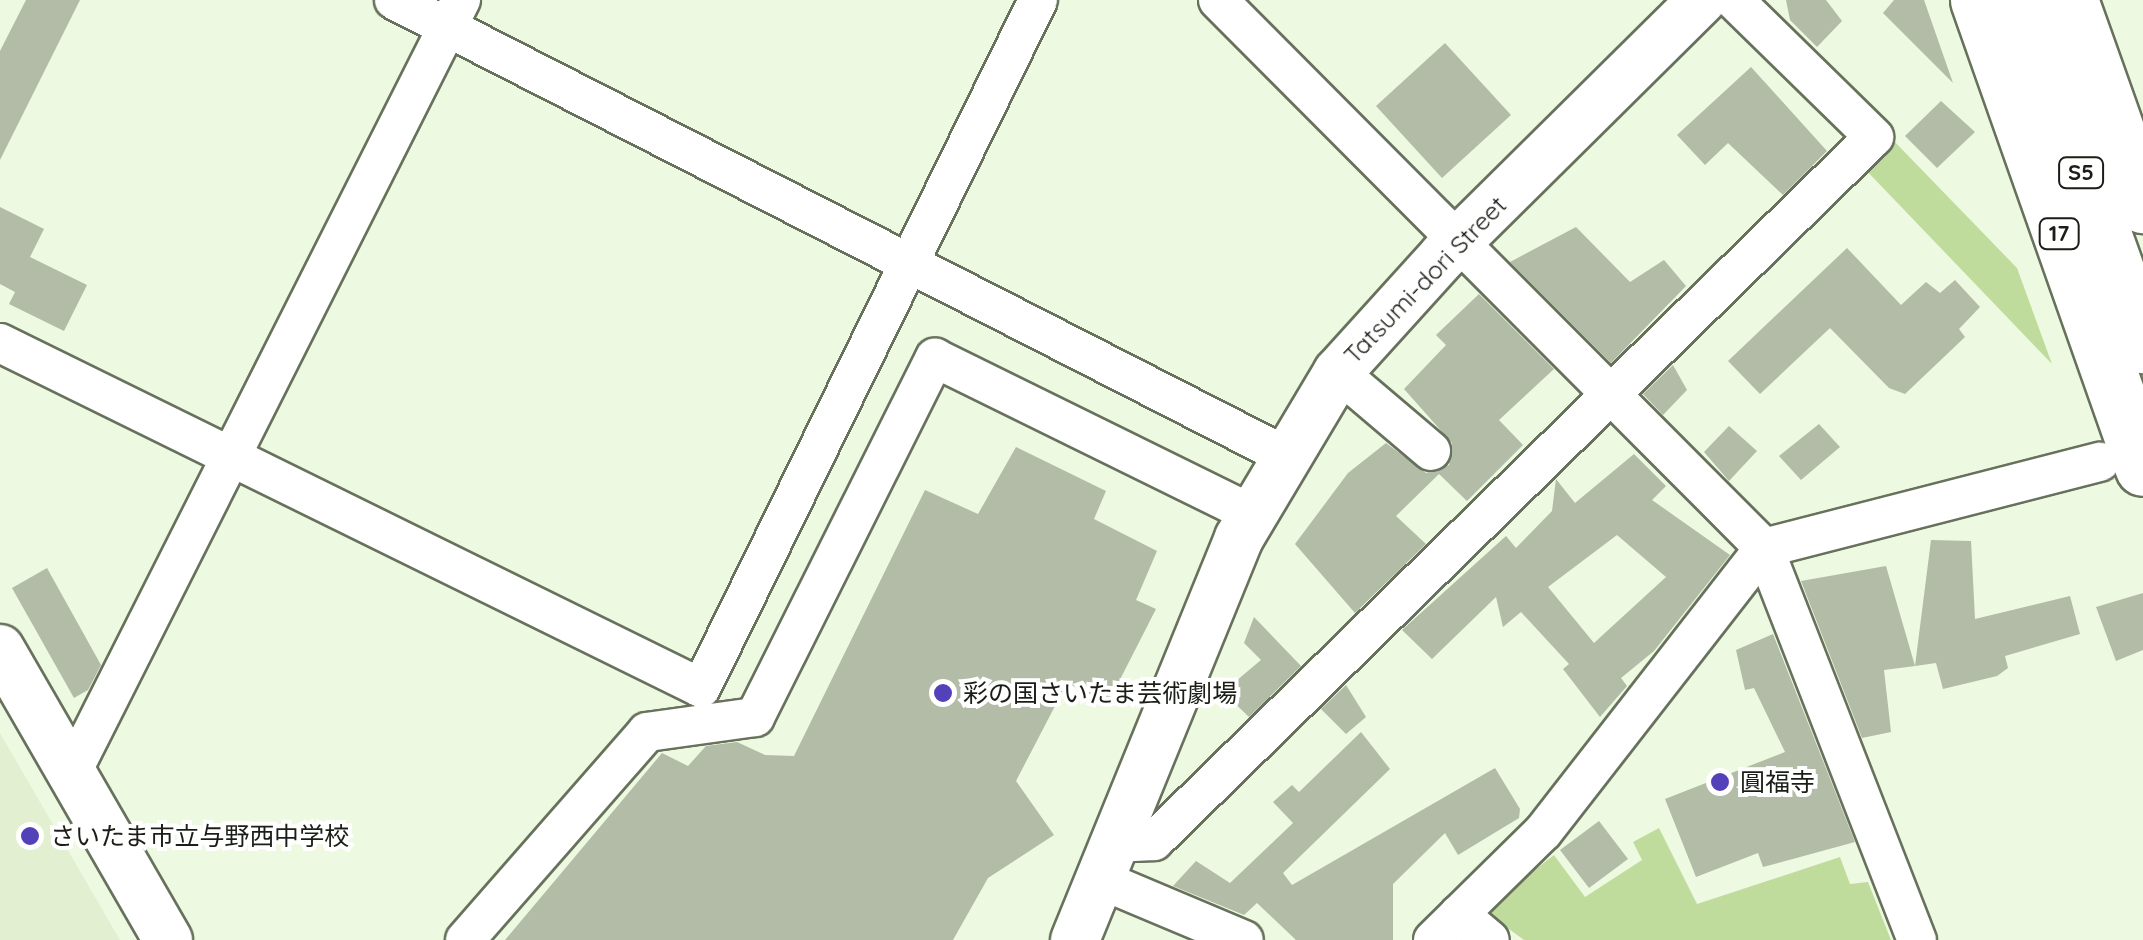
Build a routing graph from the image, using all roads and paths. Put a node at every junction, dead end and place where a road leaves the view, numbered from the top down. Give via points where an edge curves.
1 (394, 0) edge
2 (1038, 0) edge
3 (1218, 0) edge
4 (1702, 0) edge
5 (1734, 0) edge
6 (1978, 0) edge
7 (2018, 0) edge
8 (2070, 0) edge
9 (2109, 0) edge
10 (454, 16) edge
11 (2143, 92) edge
12 (2143, 205) edge
13 (1458, 243) junction
14 (909, 258) junction
15 (0, 342) edge
16 (2143, 345) edge
17 (1338, 372) junction
18 (1606, 396) junction
19 (1431, 451) dead end
20 (1284, 456) junction
21 (232, 460) junction
22 (2122, 465) edge
23 (1252, 514) junction
24 (1764, 548) junction
25 (0, 649) edge
26 (71, 774) junction
27 (1106, 861) junction
28 (1446, 927) edge
29 (168, 940) edge
30 (465, 940) edge
31 (1074, 940) edge
32 (1244, 940) edge
33 (1490, 940) edge
34 (1917, 940) edge

1 - 10 street
2 - 14 street
3 - 13 street
4 - 13 main road, Tatsumi-dori Street
5 - 18 street via 1874,138
6 - 22 highway, 17
7 - 16 highway, S5
8 - 12 highway, S5
9 - 11 highway
10 - 14 street
10 - 21 street
13 - 17 main road, Tatsumi-dori Street
13 - 18 street
14 - 20 street
14 - 21 street via 702,688
15 - 21 street
17 - 19 street
17 - 20 main road, Tatsumi-dori Street
18 - 24 street
18 - 27 street via 1154,840
20 - 23 main road, Tatsumi-dori Street
21 - 26 street
22 - 24 street
23 - 27 main road, Tatsumi-dori Street
23 - 30 street via 935,358 755,717 647,732
24 - 28 street via 1543,832
24 - 34 street
25 - 26 main road
26 - 29 main road
27 - 31 main road, Tatsumi-dori Street
27 - 32 street
28 - 33 street

